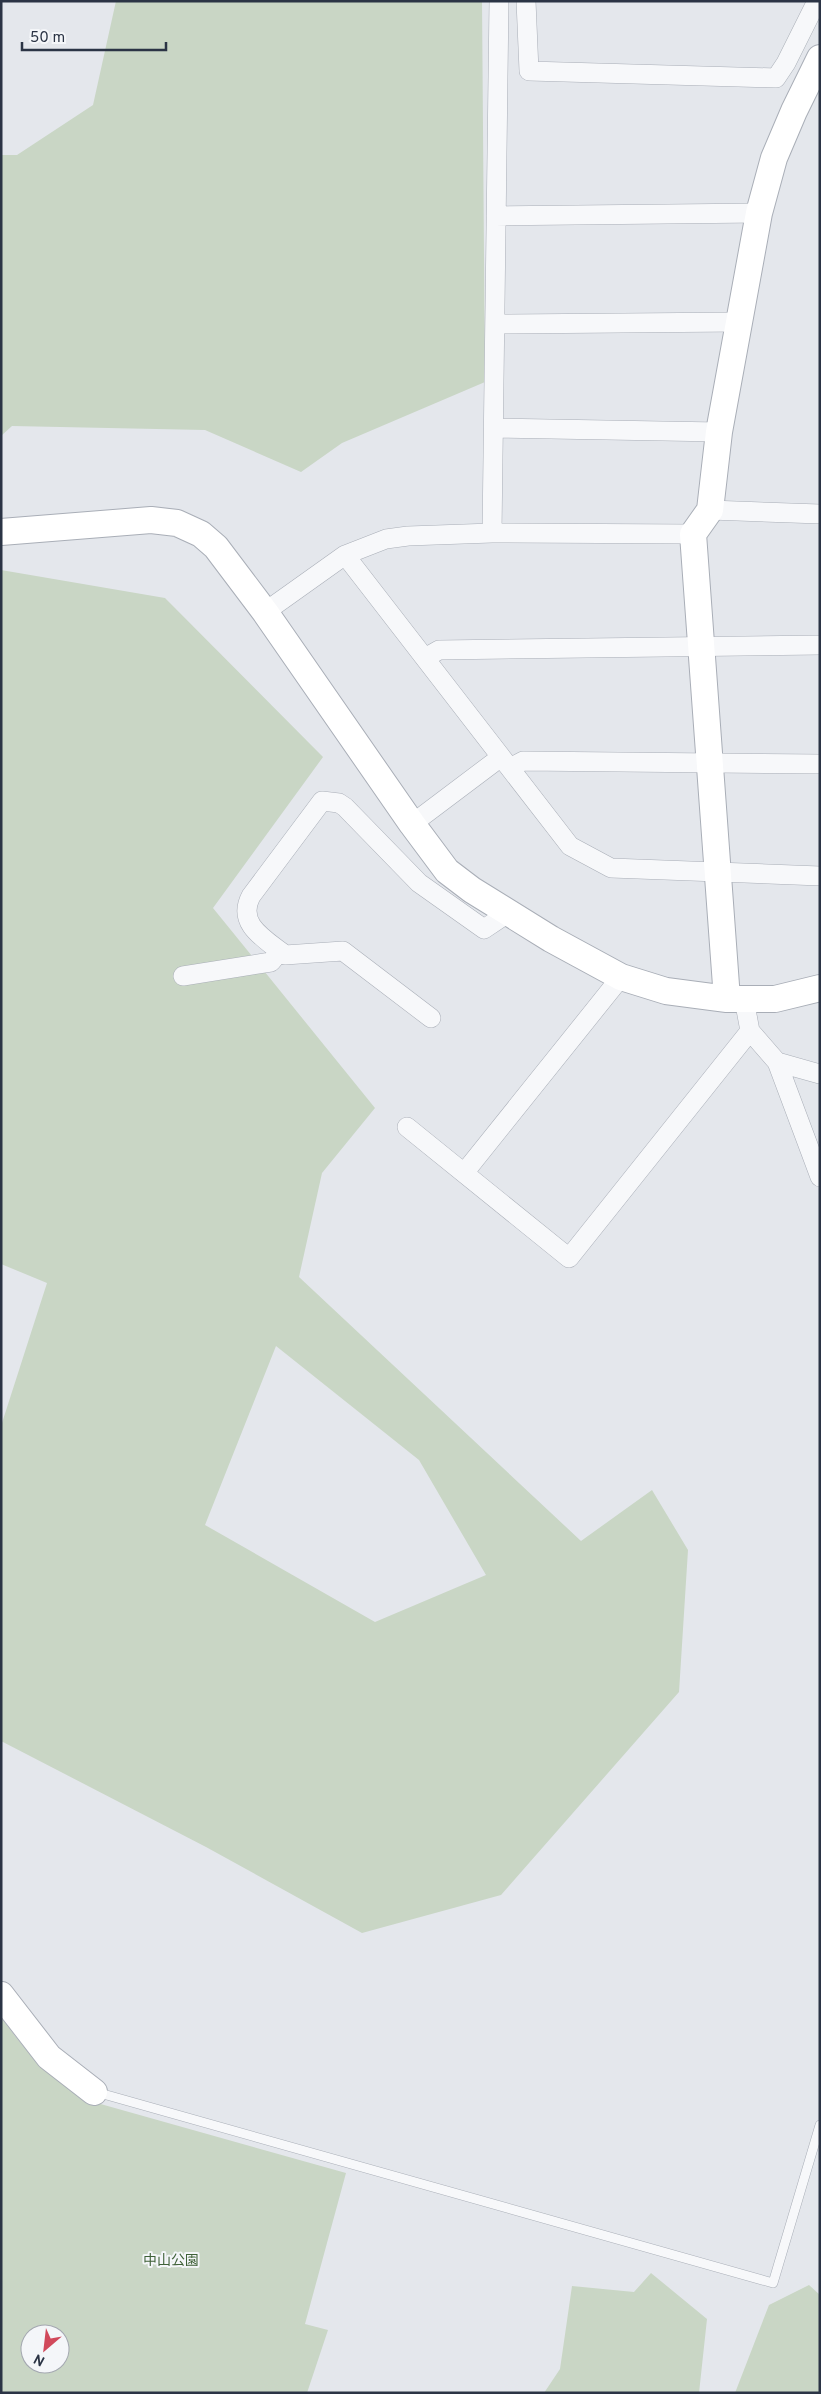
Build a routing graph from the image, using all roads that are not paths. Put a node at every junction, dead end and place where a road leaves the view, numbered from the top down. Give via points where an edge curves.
1 (499, 1) edge
2 (526, 1) edge
3 (817, 1) edge
4 (820, 58) edge
5 (758, 213) junction
6 (496, 216) junction
7 (738, 322) junction
8 (495, 324) junction
9 (494, 428) junction
10 (719, 432) junction
11 (710, 510) junction
12 (820, 514) edge
13 (1, 532) edge
14 (492, 533) junction
15 (692, 534) junction
16 (344, 555) junction
17 (265, 612) junction
18 (820, 645) edge
19 (700, 647) junction
20 (425, 658) junction
21 (505, 762) junction
22 (708, 763) junction
23 (820, 764) edge
24 (412, 824) junction
25 (717, 873) junction
26 (820, 876) edge
27 (508, 913) junction
28 (280, 951) junction
29 (183, 976) dead end
30 (621, 976) junction
31 (820, 988) edge
32 (735, 999) junction
33 (431, 1018) dead end
34 (750, 1030) junction
35 (777, 1062) junction
36 (820, 1074) edge
37 (408, 1127) dead end
38 (464, 1173) junction
39 (820, 1177) edge
40 (1, 1995) edge
41 (94, 2092) joint
42 (820, 2125) edge

1 - 6 street
2 - 3 street via 529,71 776,78
4 - 5 street via 774,158
5 - 6 street
5 - 7 street
6 - 8 street
7 - 8 street
7 - 10 street
8 - 9 street
9 - 10 street
9 - 14 street
10 - 11 street
11 - 12 street
11 - 15 street
13 - 17 street via 151,520 177,524 201,534 216,547
14 - 15 street
14 - 16 street via 386,539
15 - 19 street
16 - 17 street
16 - 20 street
17 - 24 street
18 - 19 street
19 - 20 street via 439,650
19 - 22 street
20 - 21 street
21 - 22 street
21 - 24 street
21 - 25 street via 570,846 612,868
22 - 23 street
22 - 25 street
24 - 27 street via 448,871
25 - 26 street
25 - 32 street
27 - 28 street via 484,929 419,883 345,807 322,801 246,906 245,913 253,929
27 - 30 street
28 - 29 street via 271,962
28 - 33 street via 285,955 343,951
30 - 32 street via 666,991
30 - 38 street
31 - 32 street via 775,999
32 - 34 street
34 - 35 street
34 - 38 street via 569,1258
35 - 36 street
35 - 39 street
37 - 38 street
40 - 41 street via 49,2057
41 - 42 lane via 773,2283

